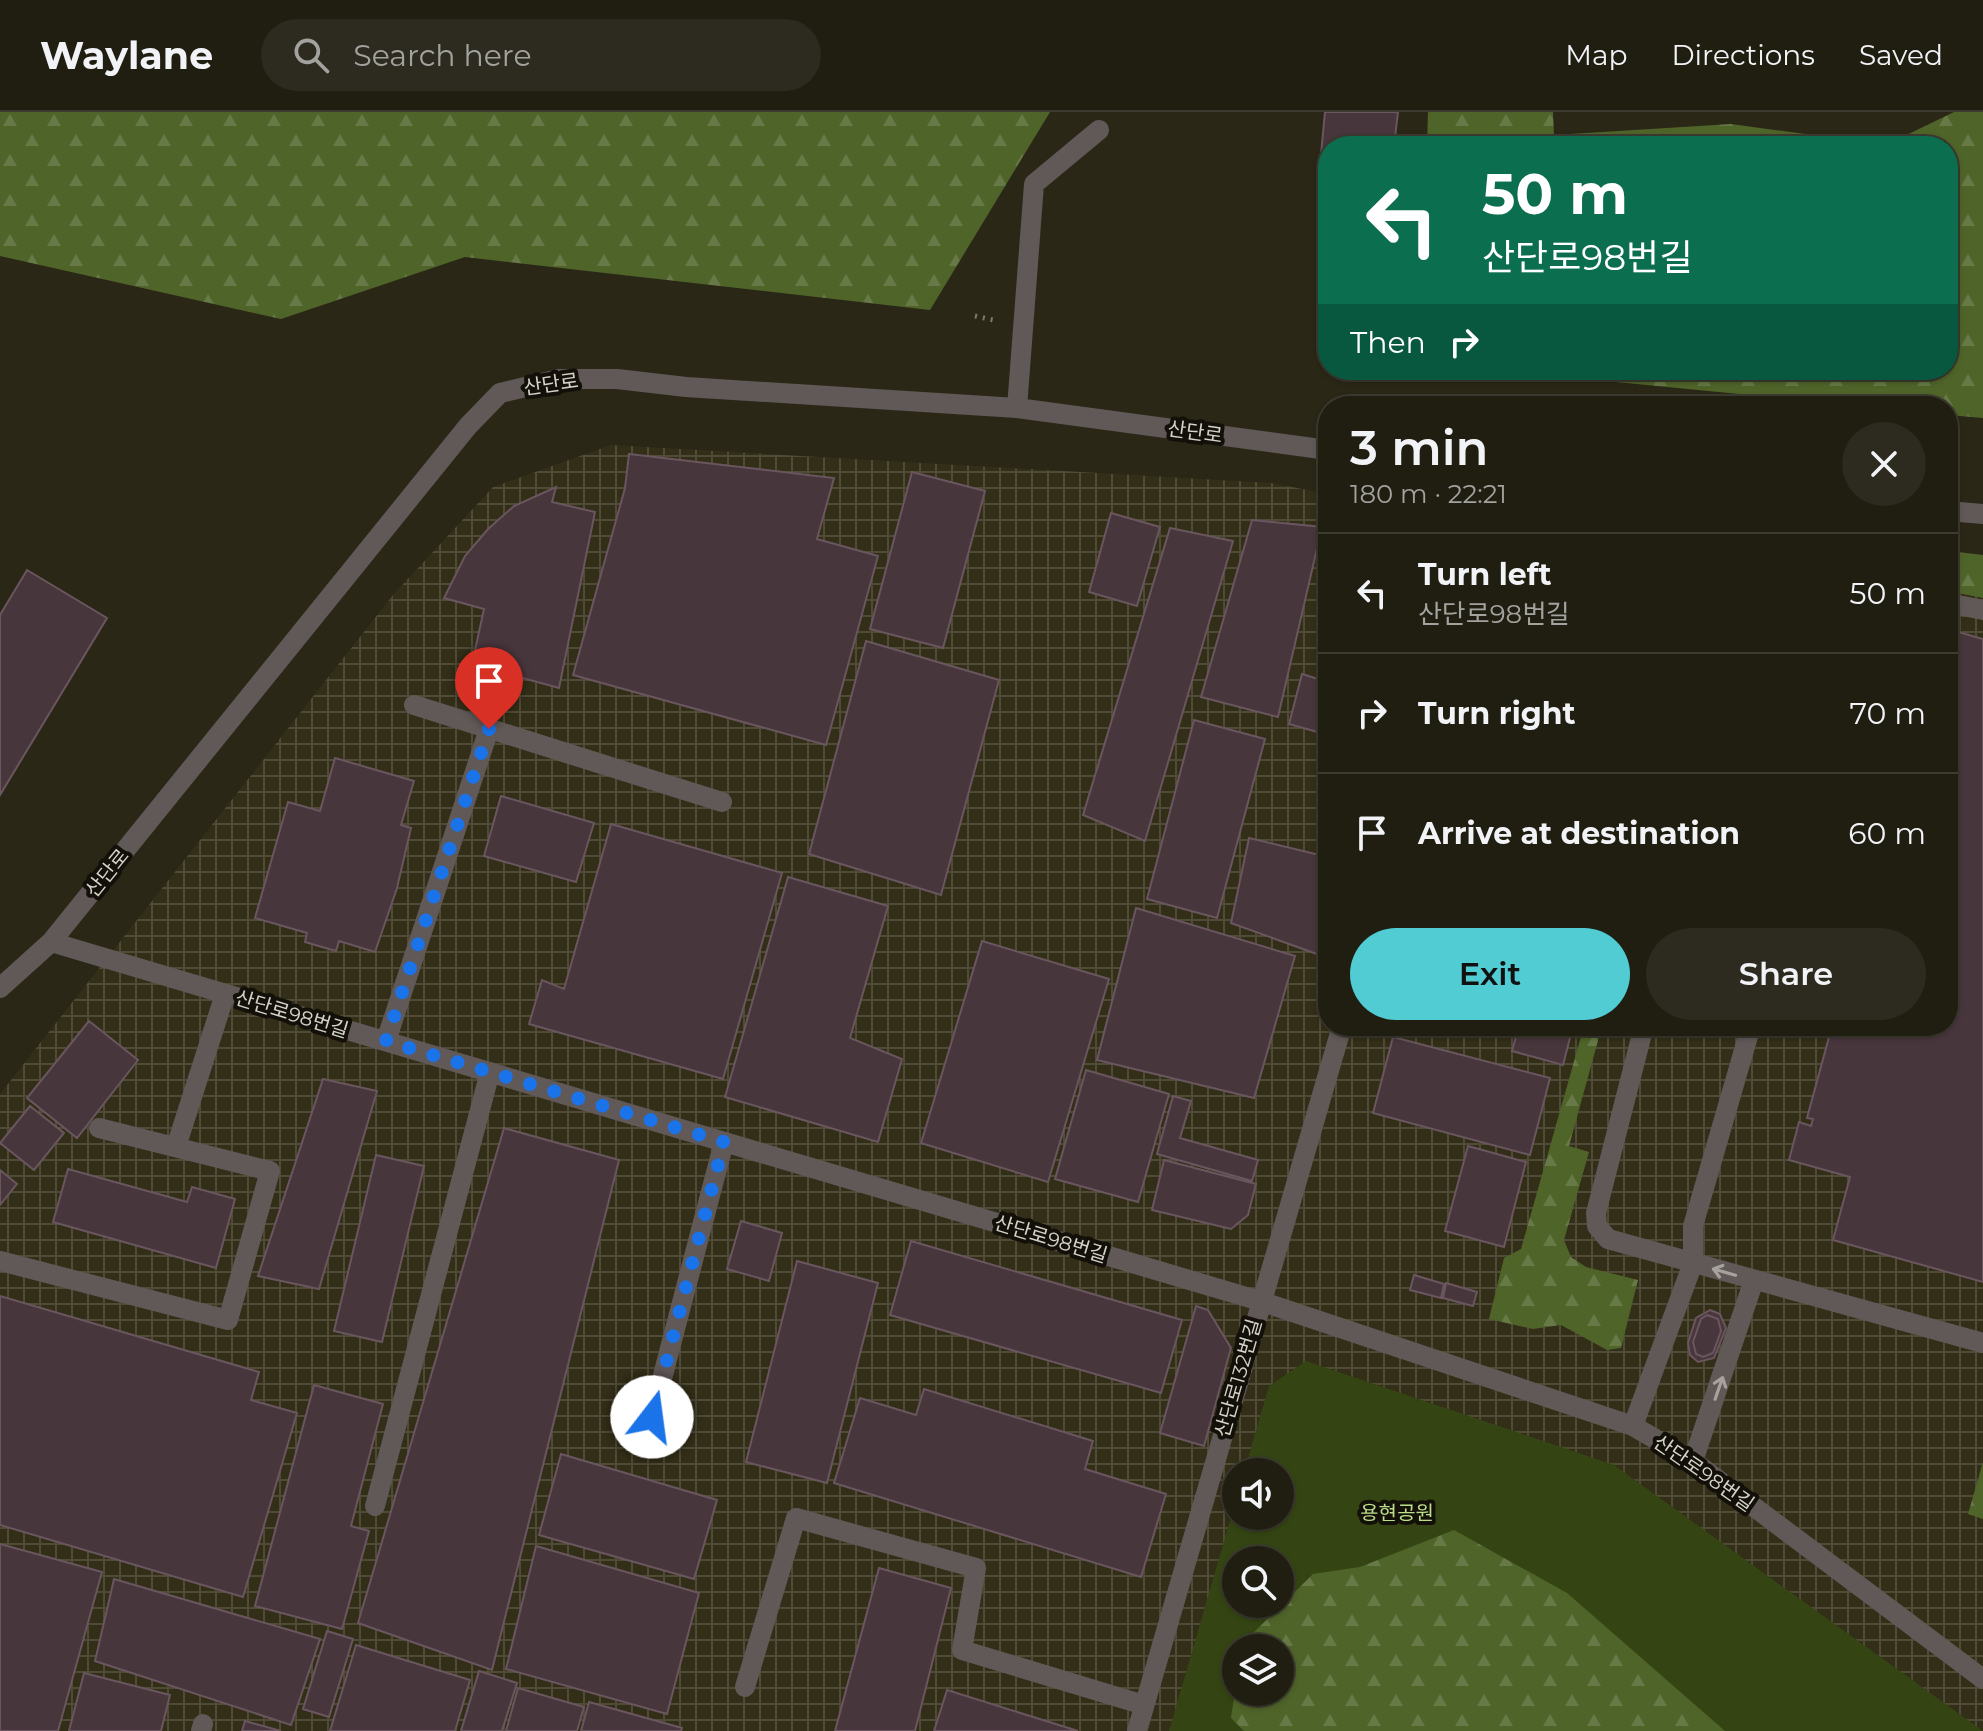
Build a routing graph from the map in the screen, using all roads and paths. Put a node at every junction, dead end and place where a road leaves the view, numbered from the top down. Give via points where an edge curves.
1 (1099, 130) dead end
2 (1017, 408) junction
3 (1318, 449) edge
4 (1958, 512) edge
5 (1983, 514) edge
6 (1958, 605) edge
7 (1983, 610) edge
8 (414, 705) dead end
9 (489, 729) junction
10 (722, 802) dead end
11 (51, 942) junction
12 (0, 988) edge
13 (225, 994) junction
14 (1339, 1036) edge
15 (1641, 1036) edge
16 (1748, 1036) edge
17 (386, 1041) junction
18 (490, 1072) junction
19 (99, 1128) dead end
20 (724, 1142) junction
21 (176, 1147) junction
22 (0, 1261) edge
23 (1693, 1263) junction
24 (1754, 1280) junction
25 (1260, 1301) junction
26 (1983, 1343) edge
27 (652, 1417) dead end
28 (1633, 1426) junction
29 (1693, 1461) junction
30 (375, 1506) dead end
31 (1983, 1679) edge
32 (745, 1687) dead end
33 (1144, 1705) junction
34 (1137, 1731) edge

1 - 2 lane via 1034,184
2 - 3 lane, 산단로
2 - 11 lane, 산단로 via 617,379 559,379 500,393 458,438
4 - 5 lane
6 - 7 lane
8 - 9 lane
9 - 10 lane
9 - 17 lane
11 - 12 lane, 산단로
11 - 13 lane, 산단로98번길
13 - 17 lane, 산단로98번길
13 - 21 lane
14 - 25 lane, 산단로132번길
15 - 23 lane via 1597,1226 1608,1239
16 - 23 lane via 1693,1226
17 - 18 lane, 산단로98번길
18 - 20 lane, 산단로98번길
18 - 30 lane
19 - 21 lane
20 - 25 lane, 산단로98번길
20 - 27 lane
21 - 22 lane via 270,1171 228,1320
24 -> 23 lane
23 - 28 lane
24 - 26 lane
29 -> 24 lane
25 - 28 lane, 산단로98번길
25 - 33 lane, 산단로132번길
28 - 29 lane, 산단로98번길
29 - 31 lane, 산단로98번길
32 - 33 lane via 796,1518 976,1568 962,1650
33 - 34 lane, 산단로132번길

